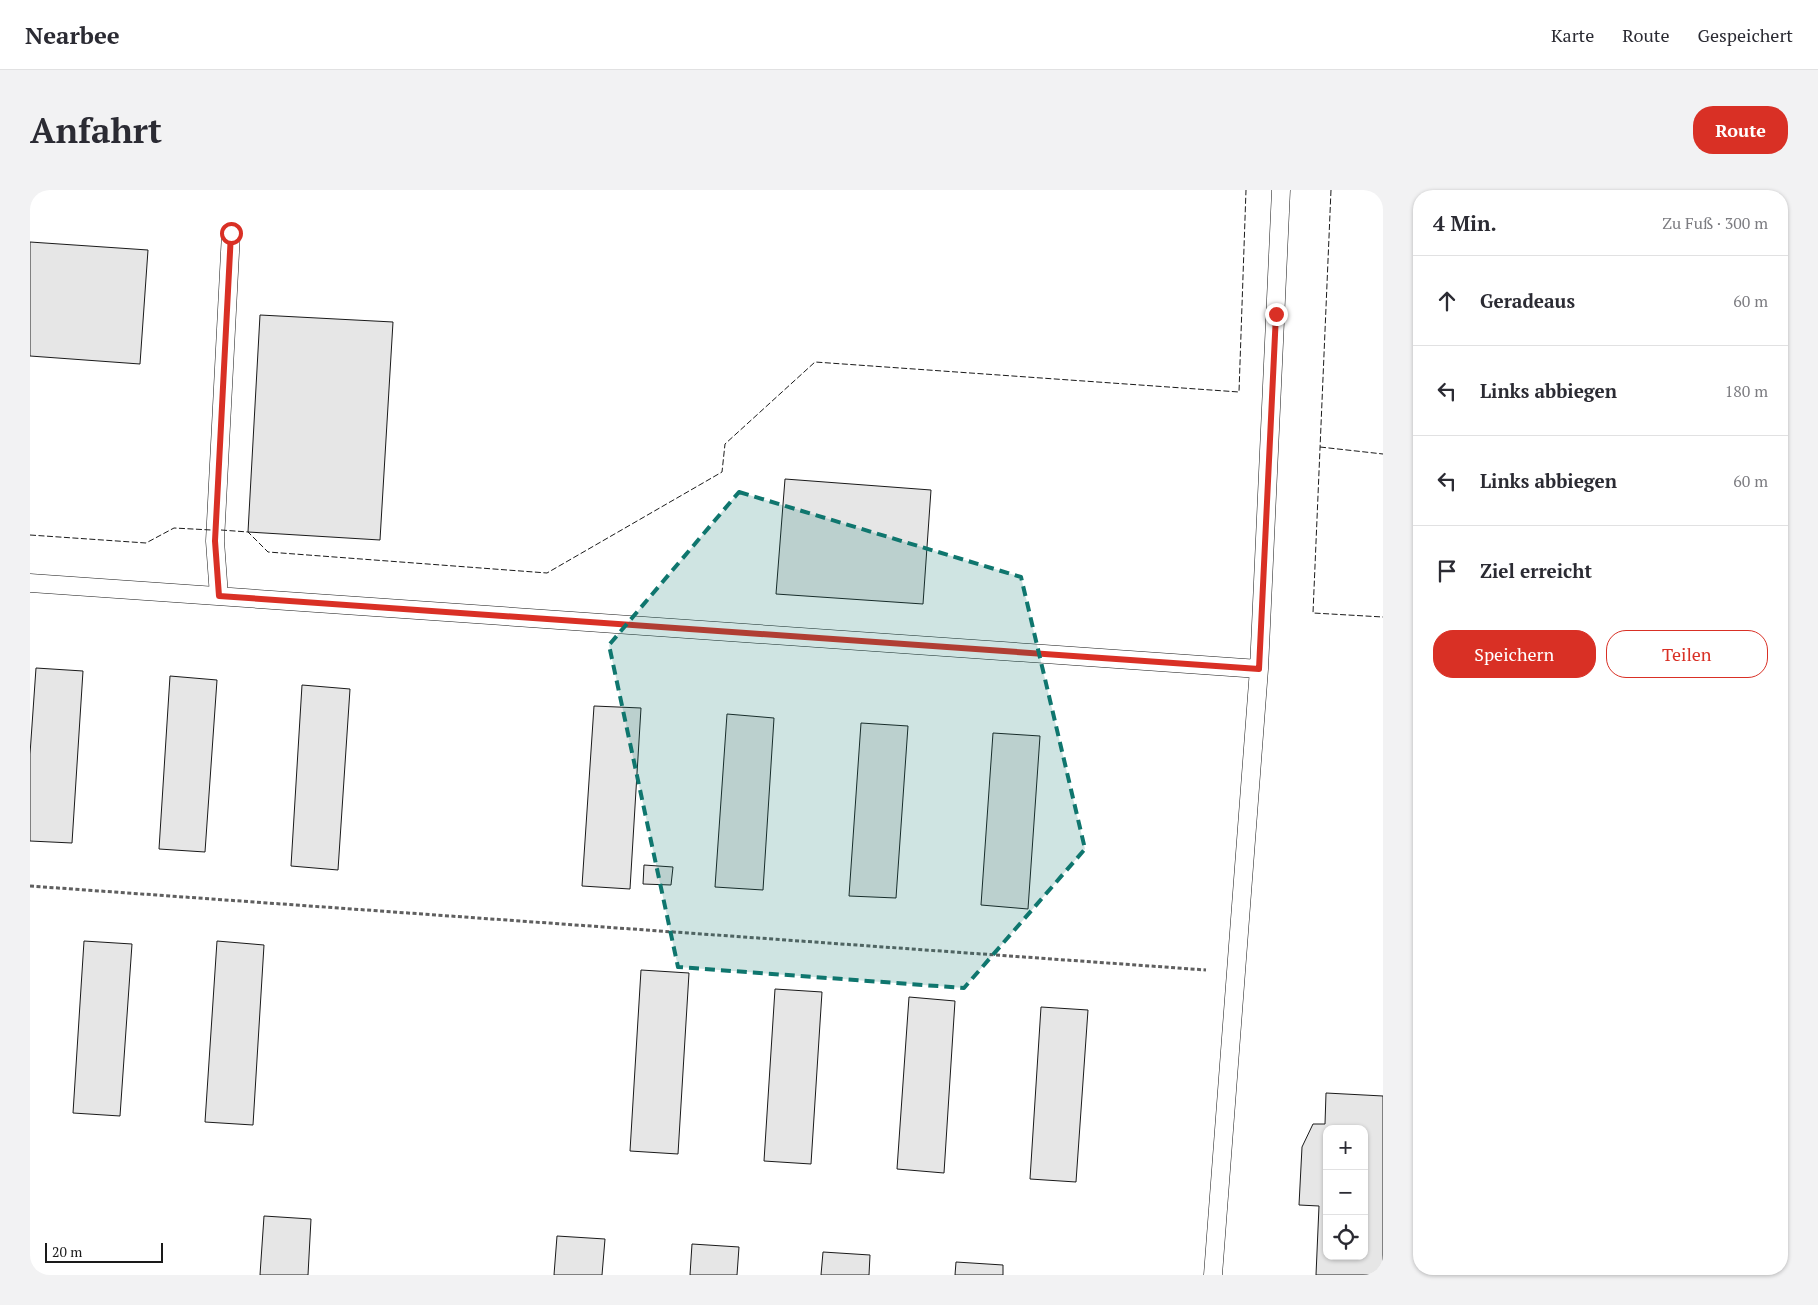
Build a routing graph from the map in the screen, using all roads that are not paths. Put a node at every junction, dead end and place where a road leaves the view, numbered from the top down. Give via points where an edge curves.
1 (1281, 190) edge
2 (231, 233) dead end
3 (30, 583) edge
4 (219, 596) junction
5 (1259, 669) junction
6 (1213, 1275) edge

1 - 5 lane
2 - 4 lane via 215,541
3 - 4 lane
4 - 5 lane
5 - 6 lane

